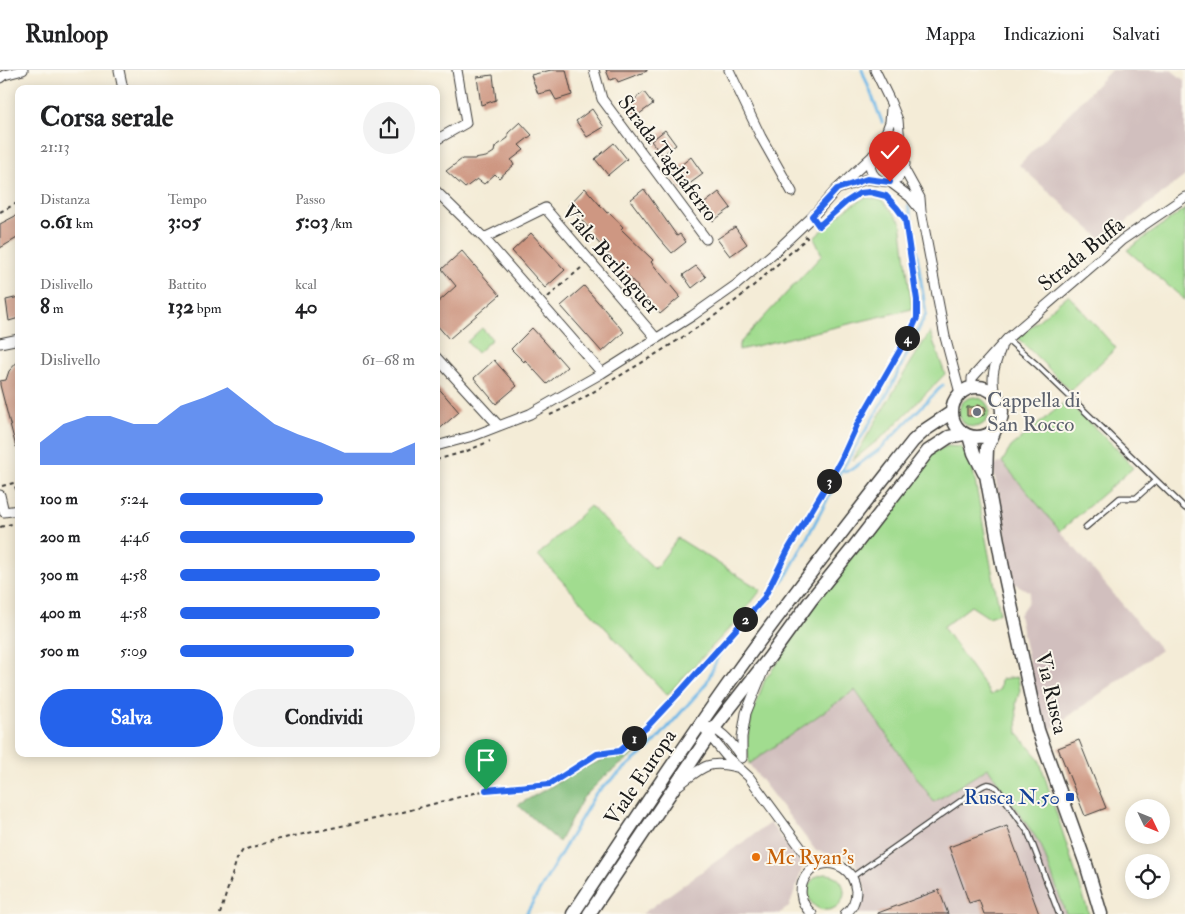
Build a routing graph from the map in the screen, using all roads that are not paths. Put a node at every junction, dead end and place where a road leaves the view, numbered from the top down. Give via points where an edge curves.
1 (23, 70) edge
2 (119, 70) edge
3 (457, 70) edge
4 (594, 70) edge
5 (729, 70) edge
6 (875, 70) edge
7 (0, 78) edge
8 (122, 85) edge
9 (891, 103) junction
10 (440, 138) edge
11 (877, 151) junction
12 (901, 153) junction
13 (904, 169) junction
14 (879, 180) junction
15 (890, 182) junction
16 (837, 189) junction
17 (792, 192) dead end
18 (440, 195) edge
19 (1185, 197) edge
20 (921, 211) junction
21 (484, 238) junction
22 (706, 239) dead end
23 (656, 338) junction
24 (15, 340) edge
25 (1005, 341) junction
26 (0, 343) edge
27 (440, 361) edge
28 (602, 373) junction
29 (966, 390) junction
30 (995, 393) junction
31 (952, 412) junction
32 (499, 426) junction
33 (995, 430) junction
34 (966, 435) junction
35 (440, 445) edge
36 (986, 475) junction
37 (1156, 480) junction
38 (0, 495) edge
39 (1185, 508) edge
40 (15, 511) edge
41 (1086, 527) dead end
42 (769, 658) junction
43 (701, 724) junction
44 (712, 732) junction
45 (742, 757) junction
46 (739, 768) junction
47 (749, 777) junction
48 (671, 792) junction
49 (816, 867) junction
50 (852, 877) junction
51 (807, 913) edge
52 (573, 914) edge
53 (589, 914) edge
54 (844, 914) edge
55 (1059, 914) edge
56 (1101, 914) edge

1 - 7 street
2 - 8 street
3 - 10 street via 466,123
4 - 22 street, Strada Tagliaferro via 602,99
5 - 17 street
6 - 9 street
9 - 11 street via 890,122
9 - 12 street via 898,120
11 - 12 street via 890,147
11 - 14 street via 871,158 870,169
11 - 16 street, Viale Berlinguer
12 - 13 street
13 - 15 street via 898,178
13 - 20 street via 920,198
14 - 15 street
14 - 16 street via 867,179
15 - 20 street via 910,197
16 - 23 street, Viale Berlinguer via 736,285
18 - 21 street
19 - 25 street, Strada Buffa via 1122,240
20 - 29 street via 945,337
21 - 23 street, Viale Berlinguer via 545,208
21 - 28 street
23 - 28 street, Viale Berlinguer
24 - 26 street
25 - 29 street, Strada Buffa via 972,378
25 - 30 street, Strada Buffa via 995,365 992,384
25 - 37 lane via 1036,364
27 - 32 street
28 - 32 street, Viale Berlinguer via 530,414
29 - 30 street via 980,386
29 - 31 street via 956,398
30 - 33 street via 1003,408 1003,416
31 - 34 street via 957,428
31 - 43 street, Viale Europa via 912,441 782,610
32 - 35 street, Viale Berlinguer
33 - 34 street via 983,437
33 - 36 street, Via Rusca via 986,448
34 - 36 street, Via Rusca
34 - 42 street, Viale Europa via 949,437 928,451
36 - 56 street, Via Rusca via 1038,730
37 - 39 lane
37 - 41 lane via 1136,498 1120,498
38 - 40 street via 4,512
42 - 44 street, Viale Europa
42 - 45 street via 746,713
43 - 44 street
43 - 52 street, Viale Europa
44 - 45 street via 724,735
44 - 46 street via 722,751
44 - 48 street, Viale Europa
45 - 47 street
46 - 47 street
46 - 48 street via 719,763 703,767
47 - 49 street
48 - 53 street, Viale Europa
49 - 50 street via 823,864 839,866
49 - 51 street via 801,886
50 - 54 street via 856,895 854,904
50 - 55 lane via 975,791 992,784 1028,832

